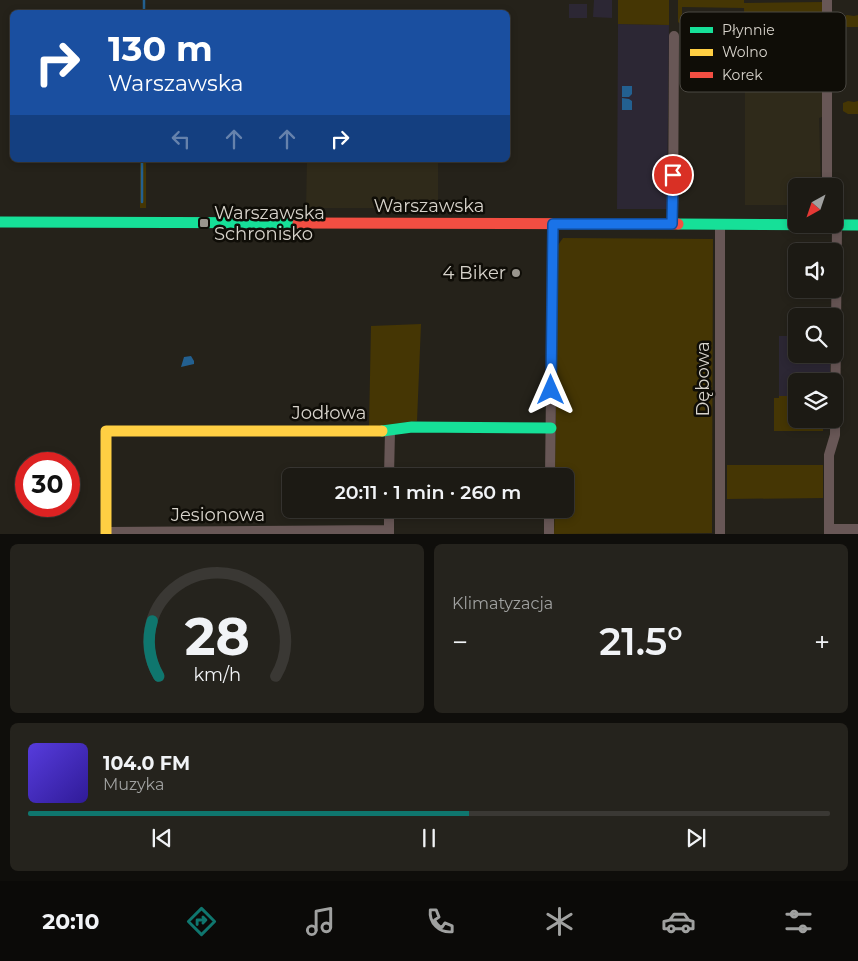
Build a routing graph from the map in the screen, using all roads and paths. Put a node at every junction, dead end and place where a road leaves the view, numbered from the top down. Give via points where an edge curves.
1 (674, 36) dead end
2 (827, 92) edge
3 (827, 178) edge
4 (0, 222) edge
5 (553, 224) junction
6 (672, 224) junction
7 (720, 224) junction
8 (788, 224) edge
9 (843, 224) edge
10 (858, 225) edge
11 (830, 233) edge
12 (551, 428) junction
13 (390, 431) junction
14 (389, 468) edge
15 (550, 468) edge
16 (389, 518) edge
17 (549, 518) edge
18 (858, 529) edge
19 (829, 531) edge
20 (230, 532) edge
21 (389, 532) edge
22 (106, 533) edge
23 (549, 534) edge
24 (720, 534) edge

1 - 6 street
2 - 3 street
4 - 5 main road, Warszawska
5 - 6 main road, Warszawska
5 - 12 street
6 - 7 main road, Warszawska
7 - 8 main road, Warszawska
7 - 24 street, Dębowa
9 - 10 main road, Warszawska
11 - 19 street via 835,435 829,455
12 - 13 main road, Jodłowa via 412,427
12 - 15 street
13 - 14 street
13 - 22 main road, Jodłowa via 106,431
16 - 21 street
17 - 23 street
18 - 19 street
20 - 21 street, Jesionowa
20 - 22 street, Jesionowa

